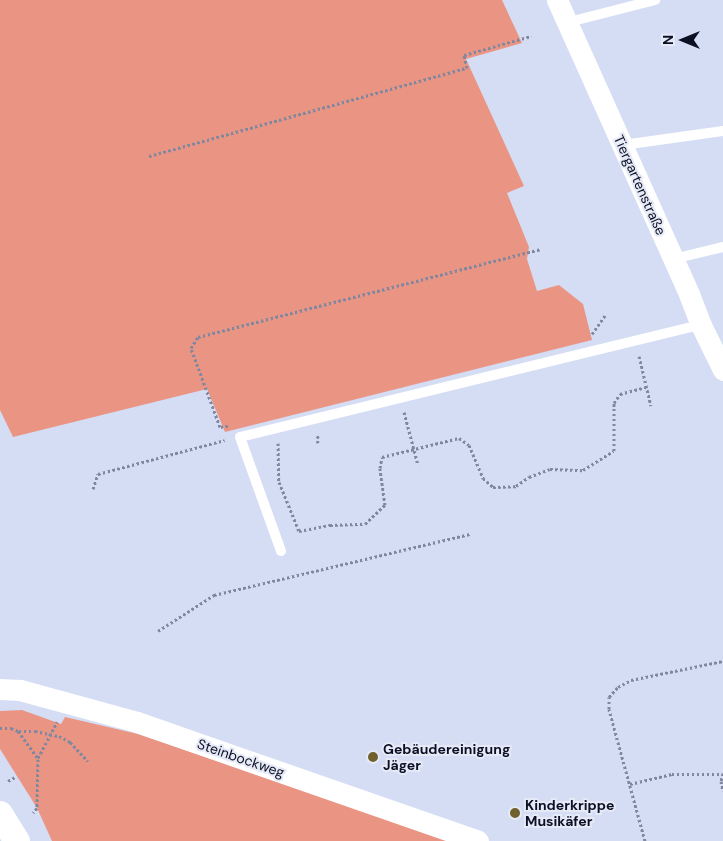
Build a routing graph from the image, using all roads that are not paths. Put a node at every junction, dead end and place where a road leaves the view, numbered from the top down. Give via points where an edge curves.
1 (558, 0) edge
2 (654, 0) edge
3 (569, 22) junction
4 (723, 131) edge
5 (623, 145) junction
6 (723, 248) edge
7 (673, 259) junction
8 (701, 325) junction
9 (723, 370) edge
10 (281, 551) dead end
11 (0, 690) edge
12 (0, 814) edge
13 (17, 841) edge
14 (478, 841) edge

1 - 3 street, Tiergartenstraße
2 - 3 lane
3 - 5 street, Tiergartenstraße
4 - 5 lane
5 - 7 street, Tiergartenstraße
6 - 7 lane
7 - 8 street, Tiergartenstraße
8 - 9 street, Tiergartenstraße
8 - 10 lane via 240,437
11 - 14 street, Steinbockweg via 20,690 137,722
12 - 13 street

